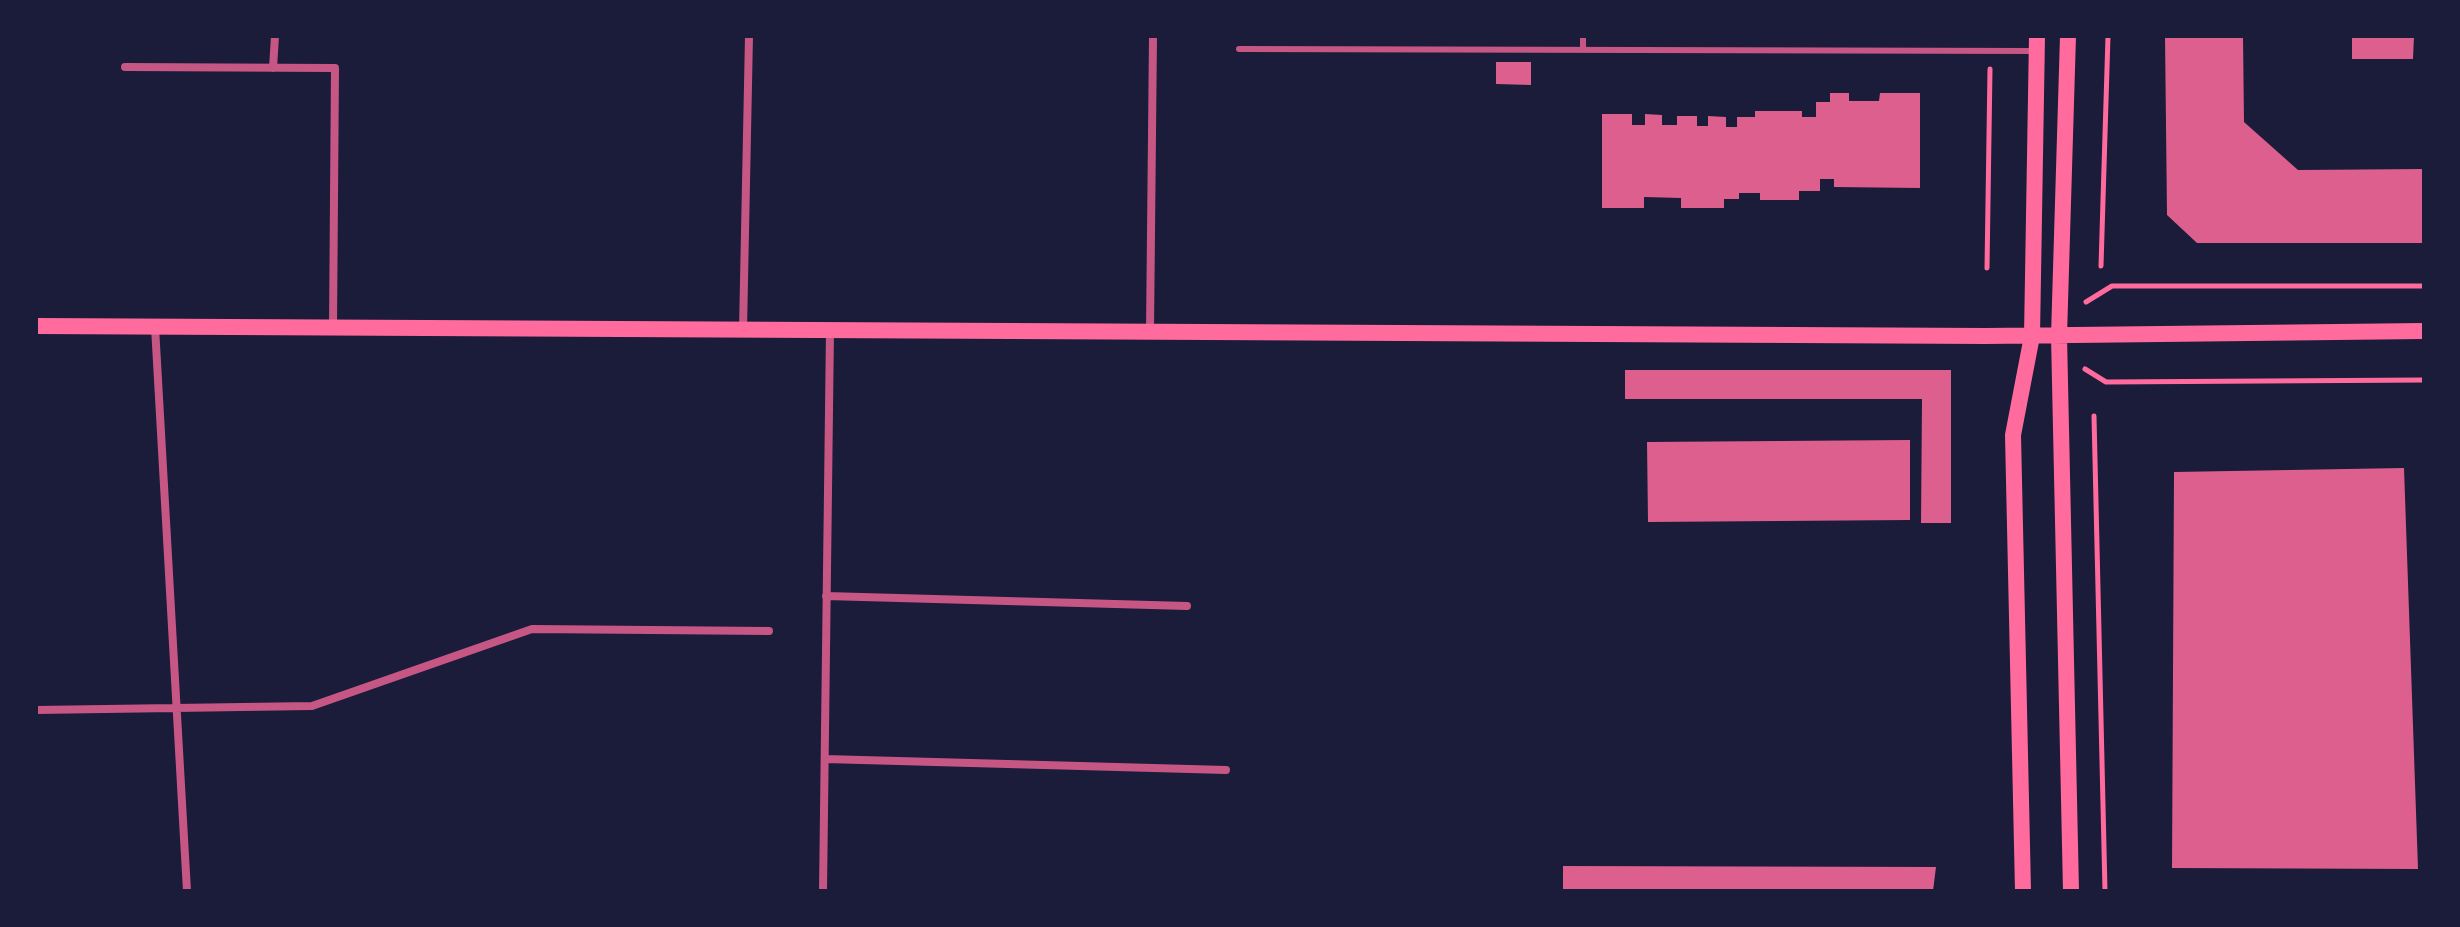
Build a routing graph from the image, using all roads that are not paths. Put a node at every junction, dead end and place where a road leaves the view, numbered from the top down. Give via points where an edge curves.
1 (275, 36) edge
2 (749, 36) edge
3 (1153, 36) edge
4 (1583, 36) edge
5 (2068, 36) edge
6 (2037, 44) edge
7 (1239, 49) dead end
8 (1583, 50) junction
9 (125, 67) dead end
10 (273, 68) junction
11 (36, 326) edge
12 (155, 326) junction
13 (2059, 327) junction
14 (333, 328) junction
15 (743, 330) junction
16 (830, 330) junction
17 (2424, 331) edge
18 (1150, 332) junction
19 (2032, 336) junction
20 (826, 596) junction
21 (1187, 606) dead end
22 (769, 631) dead end
23 (176, 708) junction
24 (36, 710) edge
25 (825, 759) junction
26 (1226, 770) dead end
27 (187, 891) edge
28 (823, 891) edge
29 (2023, 891) edge
30 (2071, 891) edge

1 - 10 street
2 - 15 street
3 - 18 street
4 - 8 lane
5 - 13 main road
6 - 8 lane via 1991,51
6 - 19 main road
7 - 8 lane
9 - 10 street
10 - 14 street via 335,68
11 - 12 main road
12 - 14 main road
12 - 23 street
13 - 17 main road
13 - 19 main road
13 - 30 main road
14 - 15 main road
15 - 16 main road
16 - 18 main road
16 - 20 street
18 - 19 main road
19 - 29 main road via 2013,435
20 - 21 street
20 - 25 street
22 - 23 street via 532,629 312,706
23 - 24 street
23 - 27 street
25 - 26 street
25 - 28 street

